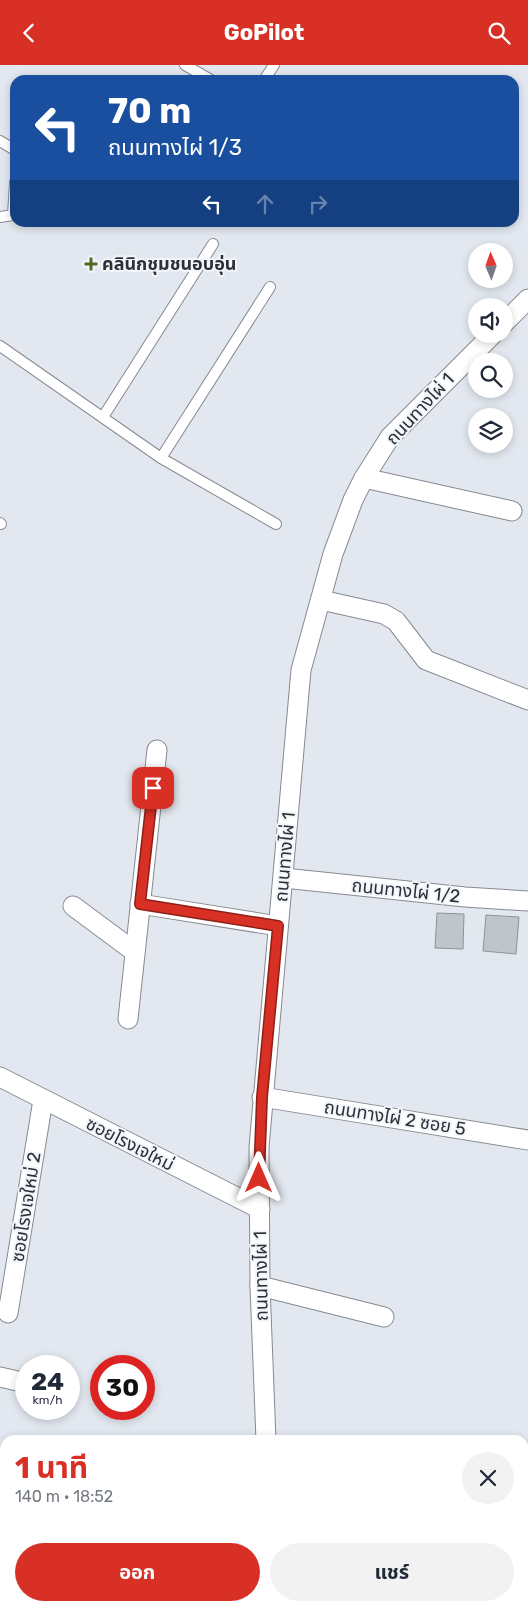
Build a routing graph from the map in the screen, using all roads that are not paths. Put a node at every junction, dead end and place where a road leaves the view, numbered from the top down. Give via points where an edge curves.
1 (185, 65) edge
2 (202, 75) edge
3 (213, 244) dead end
4 (270, 287) dead end
5 (528, 299) edge
6 (513, 314) edge
7 (484, 343) edge
8 (0, 346) edge
9 (103, 417) junction
10 (161, 458) junction
11 (364, 478) junction
12 (512, 511) dead end
13 (276, 524) dead end
14 (321, 600) junction
15 (528, 700) edge
16 (157, 750) dead end
17 (284, 878) junction
18 (528, 901) edge
19 (140, 904) junction
20 (73, 906) dead end
21 (278, 926) junction
22 (135, 952) junction
23 (128, 1019) dead end
24 (0, 1077) edge
25 (262, 1097) junction
26 (44, 1100) junction
27 (528, 1139) edge
28 (260, 1209) junction
29 (260, 1286) junction
30 (8, 1313) dead end
31 (384, 1317) dead end
32 (0, 1377) edge
33 (15, 1380) edge
34 (266, 1435) edge

1 - 2 lane
3 - 9 lane
4 - 10 lane
5 - 6 street
7 - 11 street, ถนนทางไผ่ 1 via 390,437
8 - 9 lane
9 - 10 lane
10 - 13 lane
11 - 12 street
11 - 14 street, ถนนทางไผ่ 1 via 333,554
14 - 15 street via 384,614 396,621 426,659
14 - 17 street, ถนนทางไผ่ 1 via 301,670
16 - 19 street
17 - 18 street, ถนนทางไผ่ 1/2
17 - 21 street, ถนนทางไผ่ 1
19 - 21 street
19 - 22 street
20 - 22 street
21 - 25 street, ถนนทางไผ่ 1
22 - 23 street
24 - 26 street, ซอยโรงเจใหม่
25 - 27 street, ถนนทางไผ่ 2 ซอย 5
25 - 28 street, ถนนทางไผ่ 1
26 - 28 street, ซอยโรงเจใหม่
26 - 30 street, ซอยโรงเจใหม่ 2
28 - 29 street, ถนนทางไผ่ 1
29 - 31 street
29 - 34 street, ถนนทางไผ่ 1
32 - 33 street

